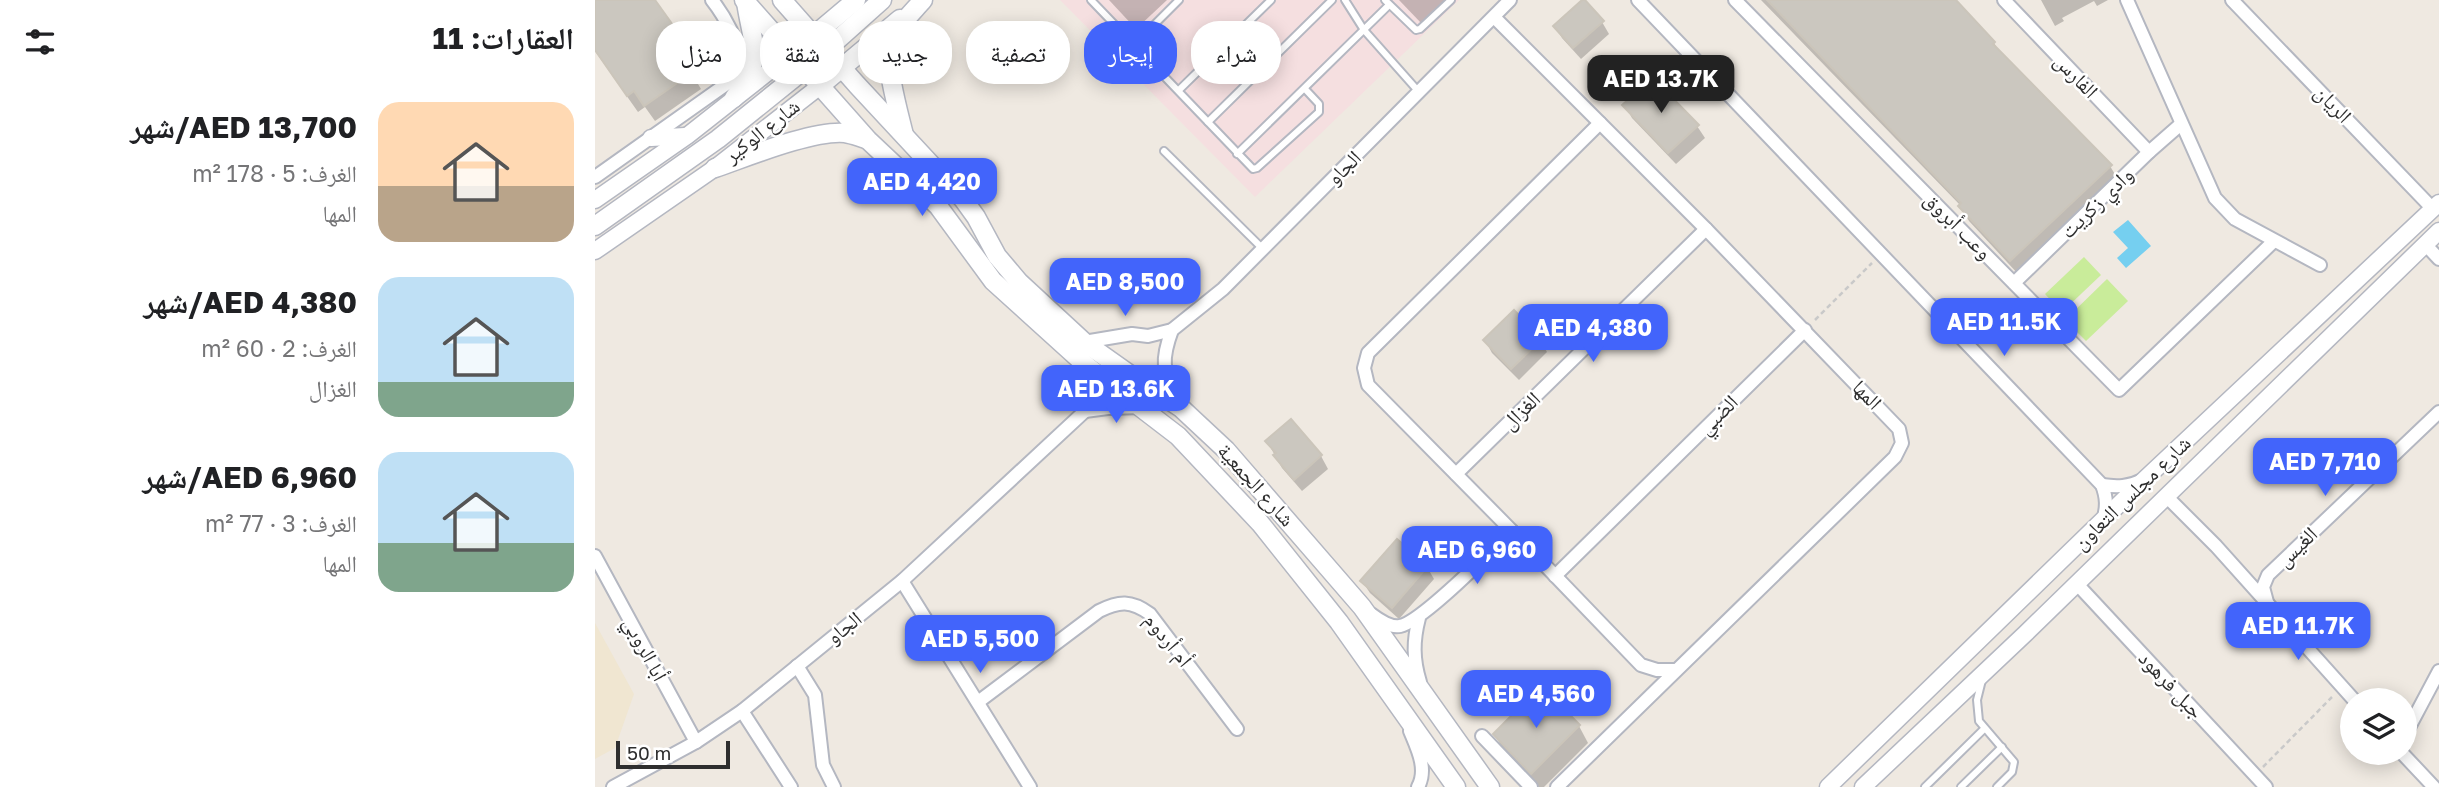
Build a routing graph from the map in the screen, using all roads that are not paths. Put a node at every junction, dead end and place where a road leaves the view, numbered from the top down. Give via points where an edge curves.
1 (712, 0) edge
2 (782, 0) edge
3 (788, 0) edge
4 (806, 0) edge
5 (856, 0) edge
6 (882, 0) edge
7 (922, 0) edge
8 (1091, 0) edge
9 (1179, 0) edge
10 (1271, 0) edge
11 (1332, 0) edge
12 (1345, 0) edge
13 (1451, 0) edge
14 (1510, 0) edge
15 (1638, 0) edge
16 (1735, 0) edge
17 (2004, 0) edge
18 (2127, 0) edge
19 (2232, 0) edge
20 (745, 1) edge
21 (1387, 2) edge
22 (1494, 17) junction
23 (762, 21) edge
24 (801, 21) edge
25 (831, 21) edge
26 (1111, 21) edge
27 (1158, 21) edge
28 (1364, 30) junction
29 (844, 35) edge
30 (844, 44) edge
31 (844, 77) edge
32 (764, 84) edge
33 (786, 84) edge
34 (1173, 84) edge
35 (820, 86) joint
36 (1305, 89) junction
37 (1179, 90) junction
38 (1419, 92) junction
39 (734, 98) junction
40 (1208, 122) junction
41 (1599, 123) junction
42 (2181, 124) junction
43 (687, 136) junction
44 (652, 138) junction
45 (905, 138) junction
46 (868, 140) junction
47 (1164, 151) dead end
48 (2149, 152) junction
49 (1237, 154) junction
50 (715, 168) junction
51 (595, 177) edge
52 (595, 200) edge
53 (2436, 206) edge
54 (595, 226) edge
55 (1706, 229) junction
56 (2439, 232) edge
57 (2274, 241) junction
58 (2425, 244) junction
59 (1263, 248) junction
60 (595, 251) edge
61 (2439, 259) edge
62 (2320, 265) dead end
63 (2014, 283) junction
64 (1172, 330) junction
65 (1805, 330) junction
66 (1084, 342) junction
67 (1089, 367) junction
68 (1143, 407) junction
69 (1181, 408) junction
70 (1085, 411) junction
71 (2439, 412) edge
72 (1457, 474) junction
73 (2146, 478) junction
74 (2102, 485) junction
75 (2166, 496) junction
76 (2102, 521) junction
77 (1512, 531) junction
78 (595, 556) edge
79 (1555, 576) junction
80 (902, 581) junction
81 (2077, 584) junction
82 (2267, 603) junction
83 (1362, 607) junction
84 (1419, 618) junction
85 (797, 666) junction
86 (1676, 670) junction
87 (1985, 671) junction
88 (2439, 671) edge
89 (2343, 688) edge
90 (1424, 697) junction
91 (978, 702) junction
92 (1400, 708) junction
93 (742, 711) junction
94 (2417, 712) edge
95 (1237, 729) dead end
96 (1984, 729) junction
97 (1482, 736) dead end
98 (695, 742) junction
99 (2002, 747) junction
100 (2413, 765) edge
101 (613, 787) edge
102 (791, 787) edge
103 (834, 787) edge
104 (1030, 787) edge
105 (1418, 787) edge
106 (1456, 787) edge
107 (1490, 787) edge
108 (1531, 787) edge
109 (1557, 787) edge
110 (1828, 787) edge
111 (1863, 787) edge
112 (1925, 787) edge
113 (1961, 787) edge
114 (1997, 787) edge
115 (2266, 787) edge
116 (2434, 787) edge

1 - 44 street via 738,51 733,80
2 - 24 main road, شارع الجمعية
3 - 4 main road
5 - 25 main road
6 - 29 main road
7 - 30 main road, شارع الوكير
7 - 45 main road via 889,49
8 - 26 lane
9 - 27 lane
10 - 37 lane
11 - 40 lane
12 - 28 lane
13 - 21 lane via 1416,30
14 - 22 street, الجاو
15 - 74 street
16 - 63 street, وعب أبروق
17 - 48 street, الفارس
18 - 42 street
19 - 53 street, الريان
20 - 23 main road
20 - 39 main road via 754,63
21 - 28 lane
22 - 38 street, الجاو
22 - 41 street, المها
28 - 36 lane
28 - 38 lane
31 - 45 main road, شارع الجمعية via 857,85
32 - 39 street, شارع الوكير
33 - 54 main road
34 - 37 lane
35 - 46 main road, شارع الجمعية
35 - 50 street, شارع الوكير
36 - 49 lane
36 - 49 lane via 1319,104 1319,112 1257,168
37 - 40 lane
38 - 59 street, الجاو
39 - 43 street, شارع الوكير
40 - 49 lane
41 - 55 street, المها
41 - 72 street via 1368,353 1364,368 1368,385
42 - 48 street, وادي زكريت
42 - 57 street via 2215,198 2235,219
43 - 44 street
43 - 52 street, شارع الوكير
44 - 51 street
45 - 66 main road, شارع الجمعية via 963,199 997,256 1019,282
46 - 50 main road via 834,133
46 - 67 main road, شارع الجمعية via 938,206 993,281
47 - 59 lane
48 - 63 street, وادي زكريت
50 - 60 street, شارع الوكير
53 - 73 street, شارع مجلس التعاون
55 - 65 street, المها
55 - 72 street, الغزال
56 - 58 street, شارع مجلس التعاون
57 - 62 street
57 - 63 street, وعب أبروق via 2119,390
58 - 61 street
58 - 75 street, شارع مجلس التعاون
59 - 64 street, الجاو via 1223,289
64 - 66 street
64 - 69 street via 1164,368
65 - 79 street, الضبي
65 - 86 street, المها via 1899,429 1902,443 1895,457
66 - 69 main road, شارع الجمعية
67 - 68 main road, شارع الجمعية
67 - 70 street via 1091,390
68 - 70 street
68 - 92 main road, شارع الجمعية via 1178,436 1260,523
69 - 83 main road, شارع الجمعية via 1226,450
70 - 80 street, الجاو
71 - 82 street, الغيس via 2268,575 2263,587
72 - 77 street
73 - 74 street via 2133,485
73 - 76 street, شارع مجلس التعاون
74 - 76 street via 2106,497
75 - 81 street, شارع مجلس التعاون
75 - 82 street
76 - 110 street, شارع مجلس التعاون
77 - 79 street
77 - 84 street
78 - 98 street, أبا الروبي
79 - 86 street via 1641,665
80 - 85 street, الجاو
80 - 91 street
81 - 87 street, شارع مجلس التعاون
81 - 115 street, جبل فرهود
82 - 89 street
83 - 84 street via 1383,623 1399,627
83 - 90 main road, شارع الجمعية
84 - 90 street via 1414,663
85 - 93 street, الجاو
85 - 103 street via 817,703 823,765
86 - 109 street, المها
87 - 96 lane via 1976,708
87 - 111 street, شارع مجلس التعاون
88 - 94 street
90 - 107 main road, شارع الجمعية
91 - 95 street, أم أردوم via 1099,611 1128,602 1150,614
91 - 104 street
92 - 105 street via 1421,758
92 - 106 main road, شارع الجمعية
93 - 98 street, الجاو
93 - 102 street
96 - 99 lane
96 - 112 lane
97 - 108 street
98 - 101 street, الجاو
99 - 113 lane
99 - 114 lane via 2014,765
100 - 116 street

